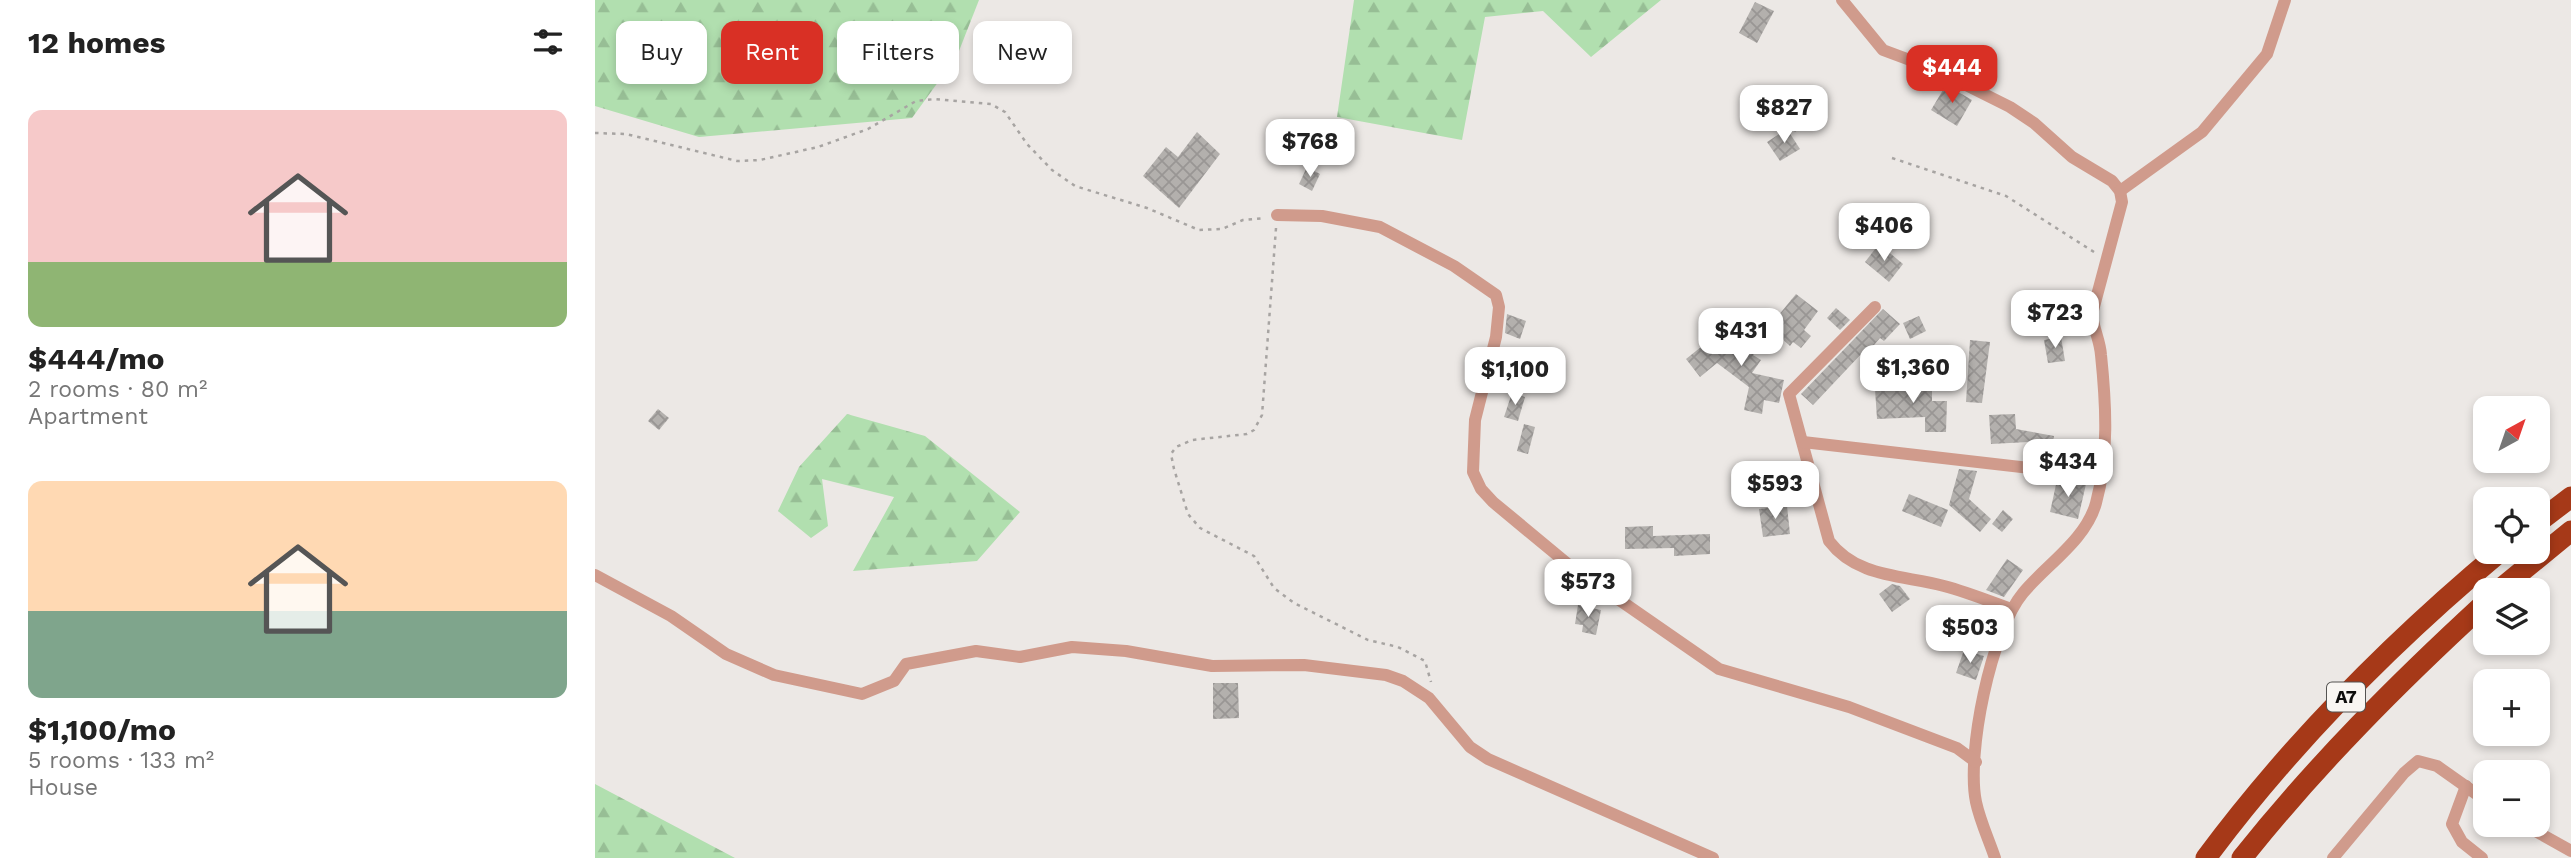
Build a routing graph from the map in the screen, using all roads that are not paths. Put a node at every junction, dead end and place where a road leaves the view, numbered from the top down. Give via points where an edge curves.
1 (1842, 0) edge
2 (2285, 0) edge
3 (2120, 191) junction
4 (1277, 215) road end
5 (1875, 307) dead end
6 (1803, 442) junction
7 (2100, 476) junction
8 (2571, 497) edge
9 (2550, 513) edge
10 (2571, 531) edge
11 (2486, 564) edge
12 (595, 575) edge
13 (2514, 578) edge
14 (2011, 609) junction
15 (2473, 614) edge
16 (1976, 762) junction
17 (2466, 786) junction
18 (2473, 791) edge
19 (2546, 837) edge
20 (2571, 851) edge
21 (1713, 858) edge
22 (1995, 858) edge
23 (2206, 858) edge
24 (2242, 858) edge
25 (2333, 858) edge
26 (2482, 858) edge

1 - 3 street via 1884,50 2010,107
2 - 3 street via 2267,54 2201,132
3 - 7 street via 2122,202 2092,314 2106,409
4 - 16 street via 1322,216 1380,227 1454,266 1496,295 1496,337 1475,420 1473,472 1493,502 1569,565 1719,669 1849,707 1957,748
5 - 6 street via 1818,368 1791,389 1790,404
6 - 7 street
6 - 14 street via 1829,541 1845,558 1877,573 1941,585
7 - 14 street via 2090,521
8 - 9 highway
10 - 13 highway
11 - 23 highway, A7 via 2395,644 2236,817
12 - 21 street via 671,616 748,666 862,694 894,681 907,664 976,651 1020,657 1072,647 1212,666 1304,665 1386,675 1429,698 1470,747 1488,759
14 - 16 street via 1984,689
15 - 24 highway, A7 via 2328,755
16 - 22 street via 1976,802
17 - 18 street
17 - 25 street via 2430,762 2418,761
17 - 26 street via 2452,824 2462,842
19 - 20 street

